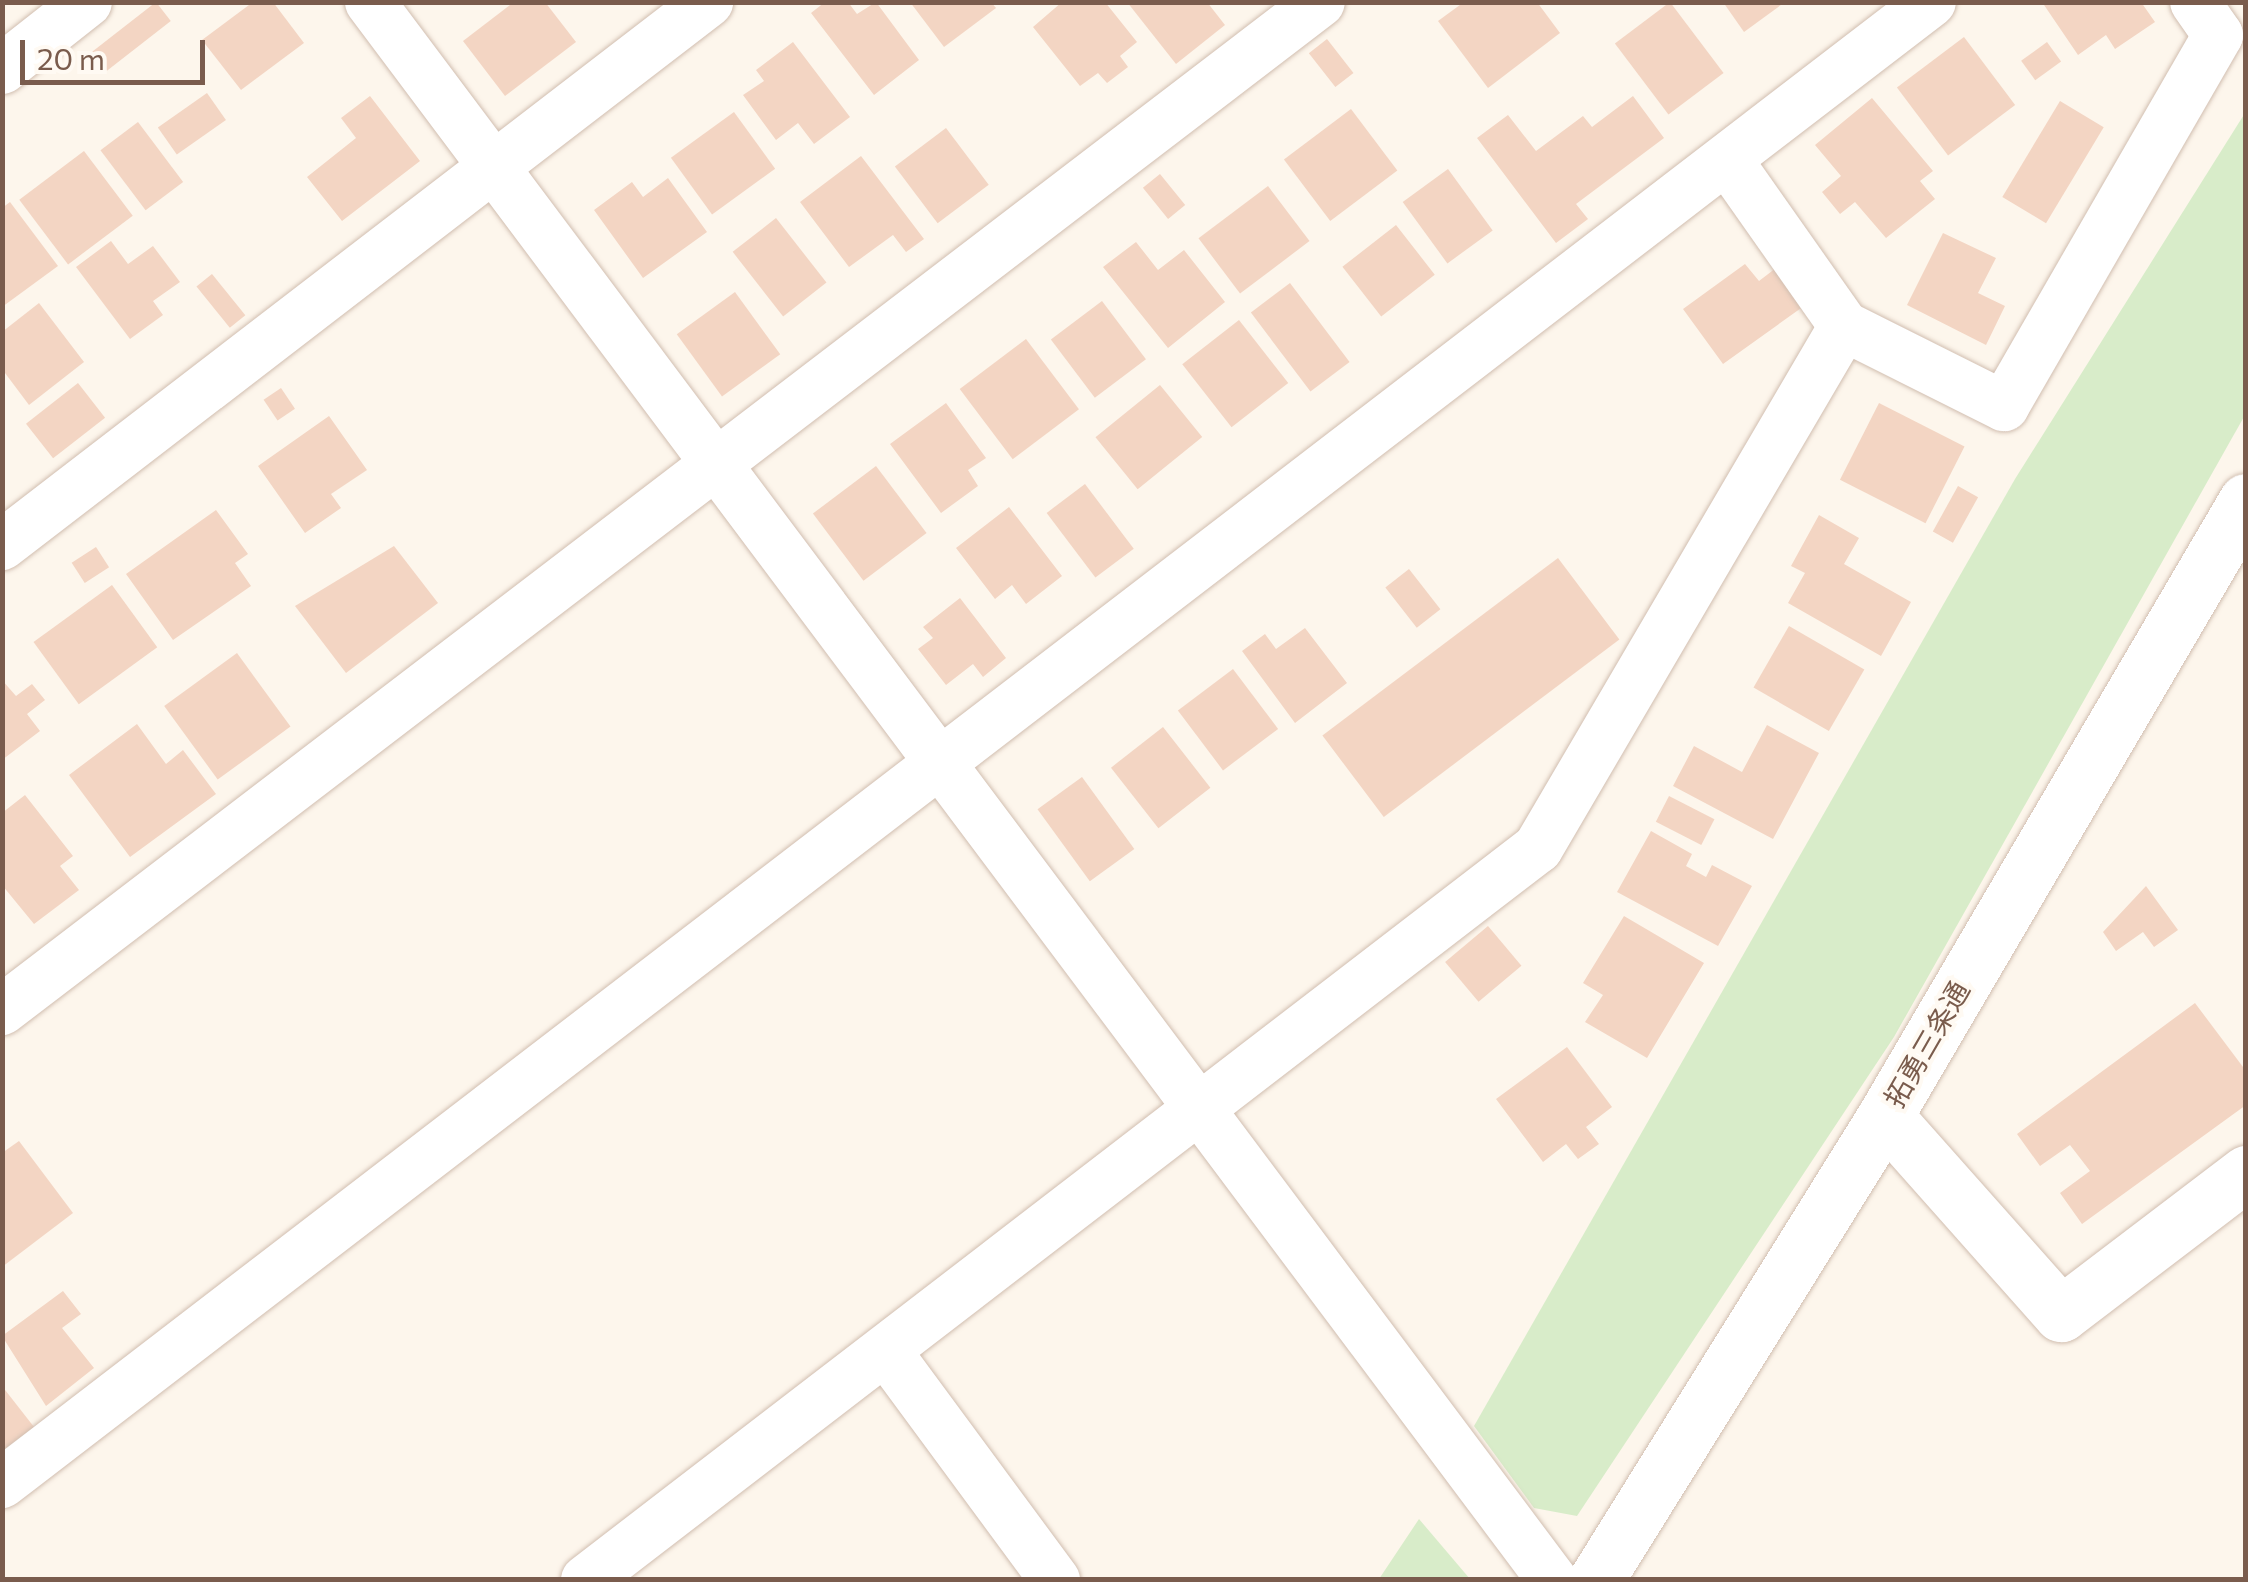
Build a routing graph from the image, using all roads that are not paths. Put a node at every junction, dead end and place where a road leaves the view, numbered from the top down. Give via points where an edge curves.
1 (88, 2) edge
2 (370, 2) edge
3 (708, 2) edge
4 (1320, 2) edge
5 (1931, 2) edge
6 (2195, 2) edge
7 (2, 68) edge
8 (1728, 160) junction
9 (496, 166) junction
10 (1844, 326) junction
11 (718, 465) junction
12 (2246, 501) edge
13 (2, 544) edge
14 (942, 759) junction
15 (2, 1010) edge
16 (1197, 1106) junction
17 (1885, 1116) junction
18 (2246, 1173) edge
19 (886, 1350) junction
20 (2, 1483) edge
21 (586, 1580) edge
22 (1054, 1580) edge
23 (1552, 1580) edge
24 (1596, 1580) edge

1 - 7 street
2 - 9 street
3 - 9 street
4 - 11 street
5 - 8 street
6 - 10 street via 2218,35 2004,406
8 - 10 street
8 - 14 street
9 - 11 street
9 - 13 street
10 - 16 street via 1538,848
11 - 14 street
11 - 15 street
12 - 17 street, 拓勇三条通
14 - 16 street
14 - 20 street
16 - 19 street
16 - 23 street
17 - 18 street via 2062,1314
17 - 24 street, 拓勇三条通
19 - 21 street
19 - 22 street

